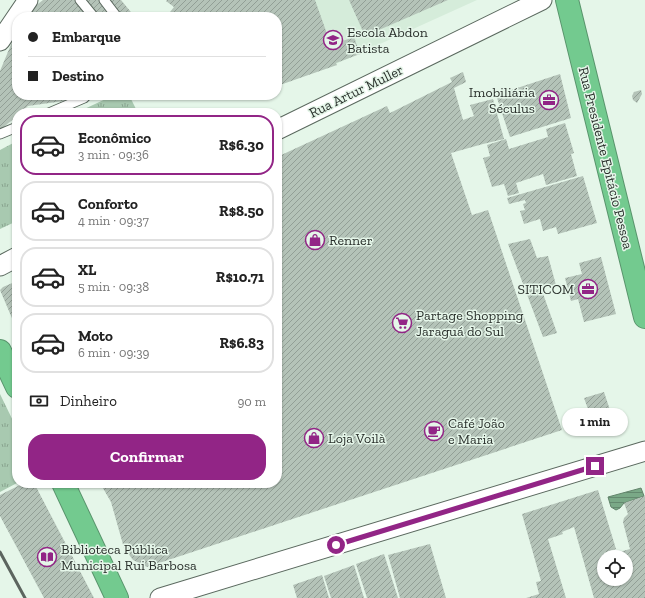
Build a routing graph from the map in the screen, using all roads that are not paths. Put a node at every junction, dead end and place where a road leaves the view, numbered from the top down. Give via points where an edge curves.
1 (28, 0) edge
2 (80, 0) edge
3 (104, 0) edge
4 (542, 0) edge
5 (567, 0) edge
6 (20, 12) edge
7 (90, 12) edge
8 (113, 12) edge
9 (12, 23) edge
10 (0, 41) edge
11 (79, 100) edge
12 (61, 108) edge
13 (282, 128) edge
14 (12, 129) edge
15 (0, 134) edge
16 (12, 260) edge
17 (0, 266) edge
18 (645, 317) edge
19 (0, 351) edge
20 (12, 375) edge
21 (645, 451) edge
22 (65, 488) edge
23 (117, 598) edge
24 (160, 598) edge

1 - 6 street
2 - 7 lane
3 - 8 lane
4 - 13 street, Rua Artur Muller
5 - 18 highway, Rua Presidente Epitácio Pessoa
9 - 10 street
11 - 12 lane
14 - 15 lane
16 - 17 street
19 - 20 highway
21 - 24 street
22 - 23 highway

